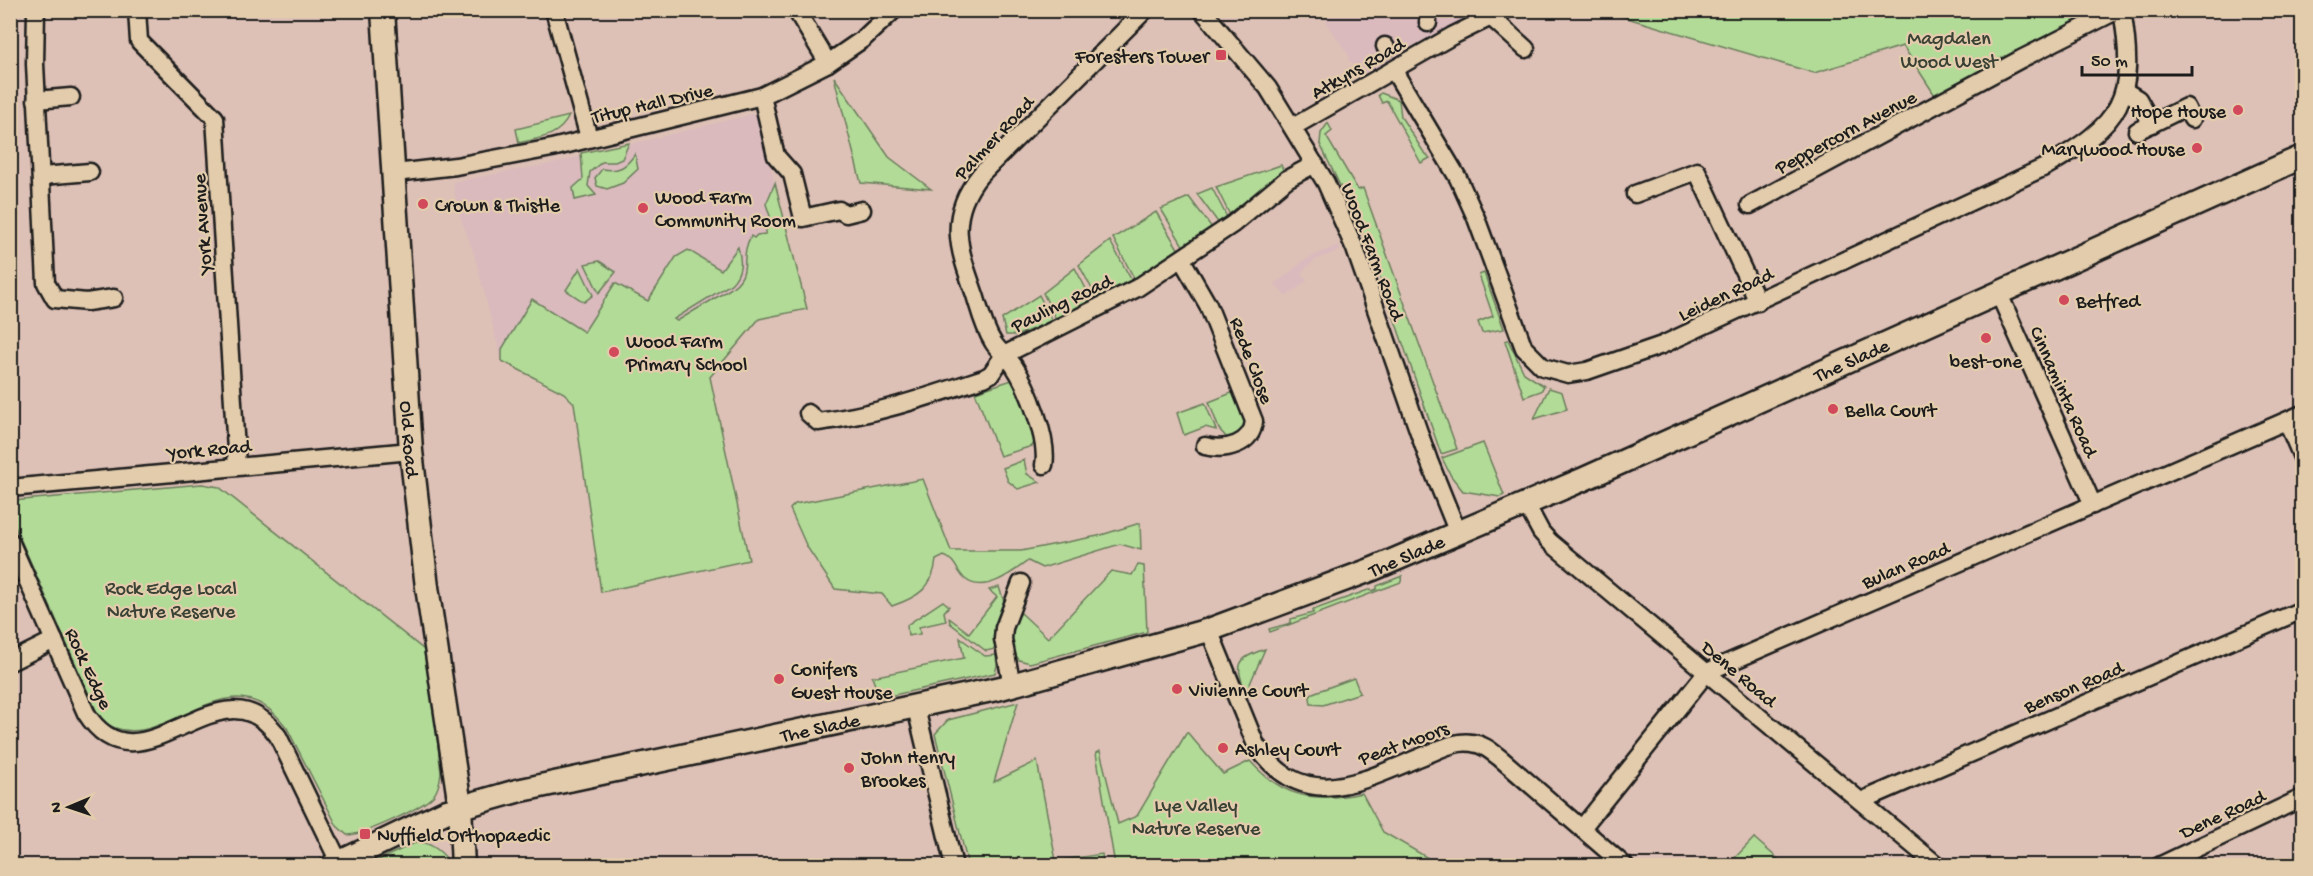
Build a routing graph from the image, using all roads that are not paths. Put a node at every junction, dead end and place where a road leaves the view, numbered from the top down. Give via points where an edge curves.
1 (36, 10) edge
2 (137, 10) edge
3 (383, 10) edge
4 (554, 10) edge
5 (796, 10) edge
6 (894, 10) edge
7 (1145, 10) edge
8 (1202, 10) edge
9 (2120, 10) edge
10 (1499, 14) edge
11 (1526, 49) dead end
12 (828, 63) junction
13 (1394, 71) junction
14 (2125, 91) junction
15 (762, 96) junction
16 (70, 97) dead end
17 (36, 100) junction
18 (2192, 119) dead end
19 (1293, 127) junction
20 (589, 138) junction
21 (2302, 157) edge
22 (1315, 164) junction
23 (90, 172) dead end
24 (394, 173) junction
25 (42, 176) junction
26 (1635, 194) dead end
27 (1750, 205) dead end
28 (862, 210) dead end
29 (1182, 260) junction
30 (1999, 294) junction
31 (114, 298) dead end
32 (1758, 302) junction
33 (1004, 355) junction
34 (808, 413) dead end
35 (2302, 414) edge
36 (2287, 422) junction
37 (1205, 446) dead end
38 (411, 451) junction
39 (2302, 457) edge
40 (1044, 465) dead end
41 (237, 466) junction
42 (10, 488) edge
43 (1526, 504) junction
44 (2093, 505) junction
45 (1458, 533) junction
46 (10, 541) edge
47 (1021, 584) dead end
48 (2302, 610) edge
49 (1209, 630) junction
50 (54, 640) junction
51 (10, 662) edge
52 (1707, 672) junction
53 (1012, 686) junction
54 (916, 708) junction
55 (2302, 798) edge
56 (1861, 801) junction
57 (460, 806) junction
58 (1582, 828) junction
59 (336, 864) edge
60 (463, 866) edge
61 (954, 866) edge
62 (1625, 866) edge
63 (1938, 866) edge
64 (2159, 866) edge

1 - 17 street
2 - 41 street, York Avenue via 139,41 215,118
3 - 24 main road, Old Road
4 - 20 street
5 - 12 street
6 - 12 street, Titup Hall Drive via 863,39
7 - 33 street, Palmer Road via 980,175 963,201 958,226 960,254 986,328
8 - 19 street, Wood Farm Road via 1252,67
9 - 14 street, Leiden Road via 2127,58
9 - 27 street, Peppercorn Avenue
10 - 11 street
10 - 13 street, Atkyns Road via 1452,36
12 - 15 street, Titup Hall Drive
13 - 19 street, Atkyns Road
13 - 32 street, Leiden Road via 1458,178 1524,348 1543,368 1568,374 1587,371 1662,345
14 - 18 street via 2138,99 2145,128 2186,107
14 - 32 street, Leiden Road via 2114,116 2087,143 2045,167
15 - 20 street, Titup Hall Drive
15 - 28 street via 776,156 792,174 797,220 839,210 846,214
16 - 17 street
17 - 25 street
19 - 22 street, Wood Farm Road
20 - 24 street, Titup Hall Drive via 502,158
21 - 30 main road, The Slade
22 - 29 street, Pauling Road via 1287,179 1233,225
22 - 45 street, Wood Farm Road via 1354,249
23 - 25 street
24 - 38 main road, Old Road
25 - 31 street via 46,283 55,299 87,302
26 - 32 street via 1697,171
29 - 33 street, Pauling Road via 1137,288
29 - 37 street, Rede Close via 1208,305 1254,420 1251,434 1242,441 1217,449
30 - 43 main road, The Slade
30 - 44 street, Cinnaminta Road
33 - 34 street, Pauling Road via 984,378 901,404 819,422
33 - 40 street, Palmer Road via 1021,379 1035,414 1046,446
35 - 36 street, Bulan Road
36 - 39 street
36 - 44 street, Bulan Road
38 - 41 street, York Road
38 - 57 main road, Old Road
41 - 42 street, York Road
43 - 45 main road, The Slade
43 - 52 street, Dene Road via 1550,542
44 - 52 street, Bulan Road
45 - 49 main road, The Slade
46 - 50 street, Rock Edge
47 - 53 street via 1003,639
48 - 56 street, Benson Road
49 - 53 main road, The Slade
49 - 58 street, Peat Moors via 1256,745 1287,776 1313,786 1337,788 1447,746 1473,743 1486,747
50 - 51 street
50 - 59 street, Rock Edge via 86,713 106,737 136,743 153,739 224,709 240,709 268,722
52 - 56 street, Dene Road
52 - 58 street, Bulan Road
53 - 54 main road, The Slade
54 - 57 main road, The Slade
54 - 61 street
55 - 64 street, Dene Road
56 - 63 street, Dene Road
57 - 59 main road, The Slade
57 - 60 main road, Old Road
58 - 62 street, Peat Moors

